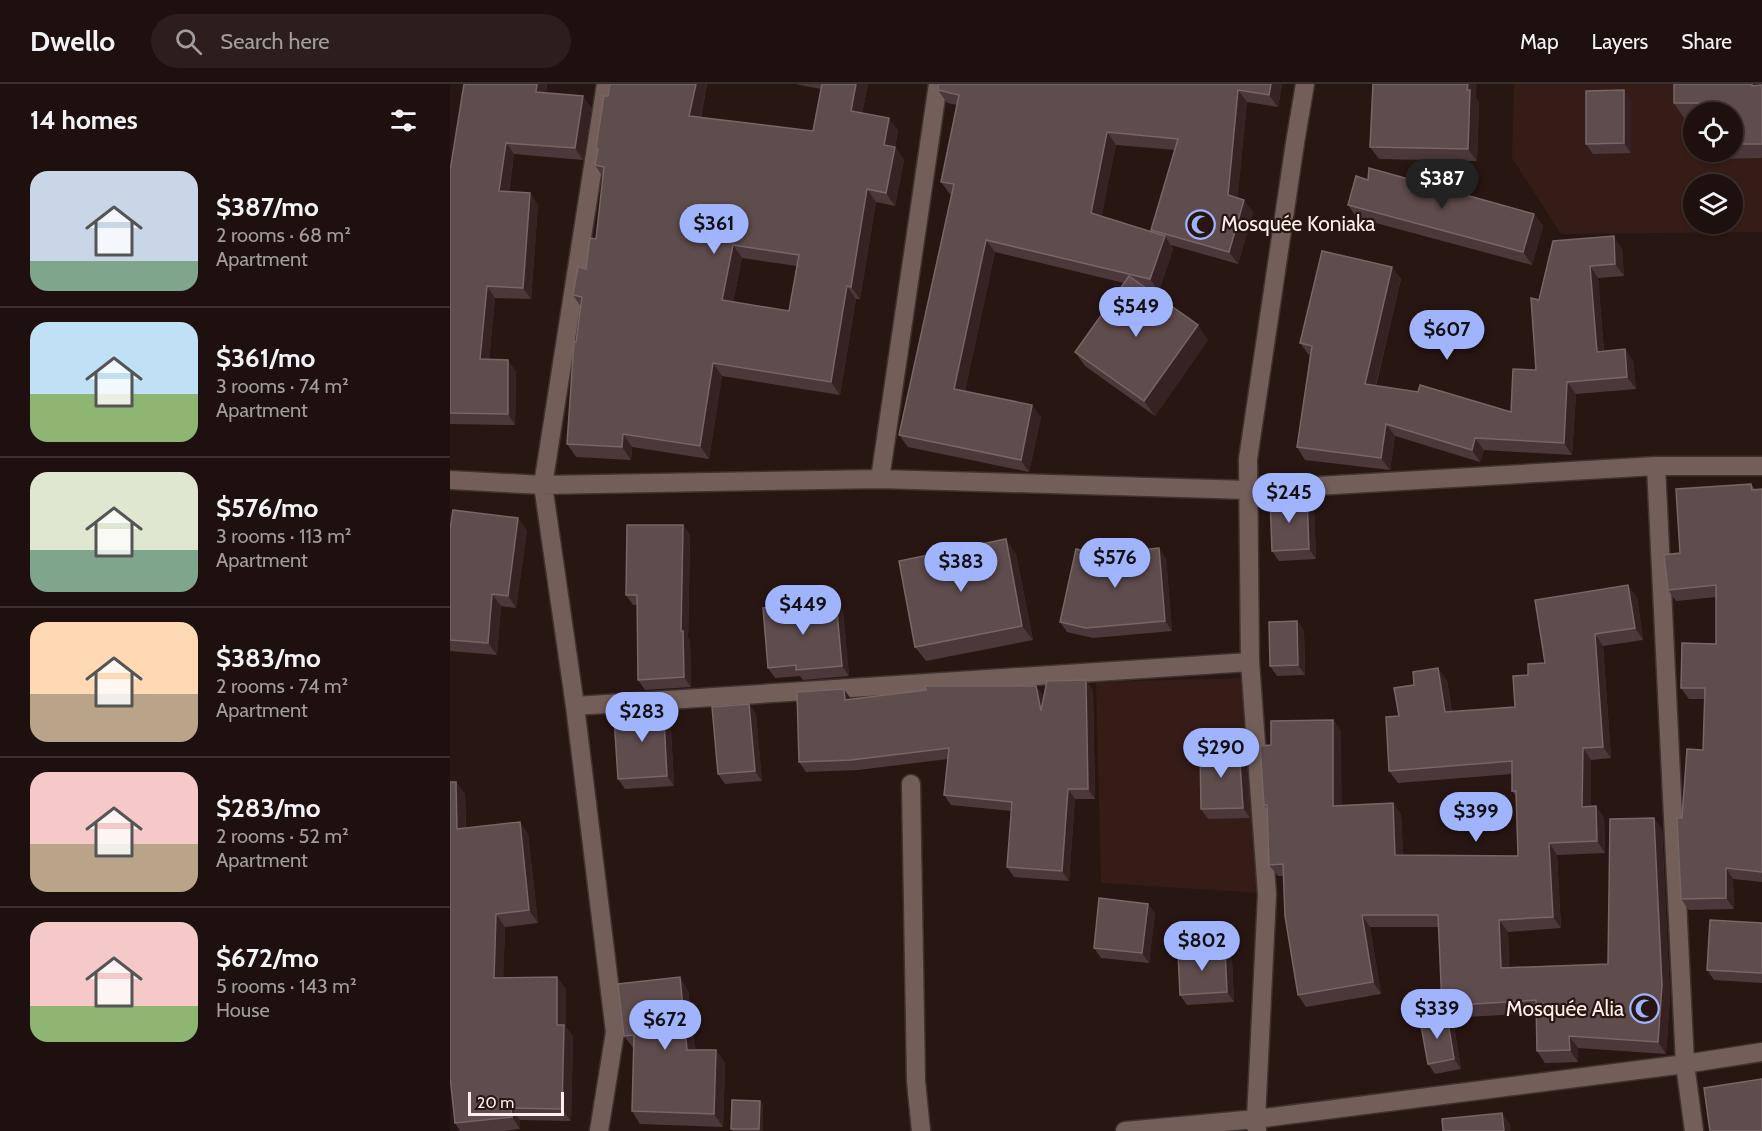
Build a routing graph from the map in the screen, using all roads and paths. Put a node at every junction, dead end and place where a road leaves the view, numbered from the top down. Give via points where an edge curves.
1 (606, 84) edge
2 (938, 84) edge
3 (1305, 84) edge
4 (1656, 466) junction
5 (1762, 466) edge
6 (880, 479) junction
7 (450, 480) edge
8 (543, 485) junction
9 (1248, 490) junction
10 (1250, 662) junction
11 (575, 706) junction
12 (911, 784) dead end
13 (1762, 1052) edge
14 (1685, 1064) junction
15 (1256, 1125) edge
16 (599, 1131) edge
17 (921, 1131) edge
18 (1125, 1131) edge
19 (1694, 1131) edge

1 - 8 street
2 - 6 street
3 - 9 street via 1248,459
4 - 5 street
4 - 9 street
4 - 14 street
6 - 8 street
6 - 9 street
7 - 8 street
8 - 11 street
9 - 10 street
10 - 11 street
10 - 15 street via 1268,894
11 - 16 street via 615,1032
12 - 17 street via 916,1081
13 - 14 street
14 - 15 street
14 - 19 street
15 - 18 street

